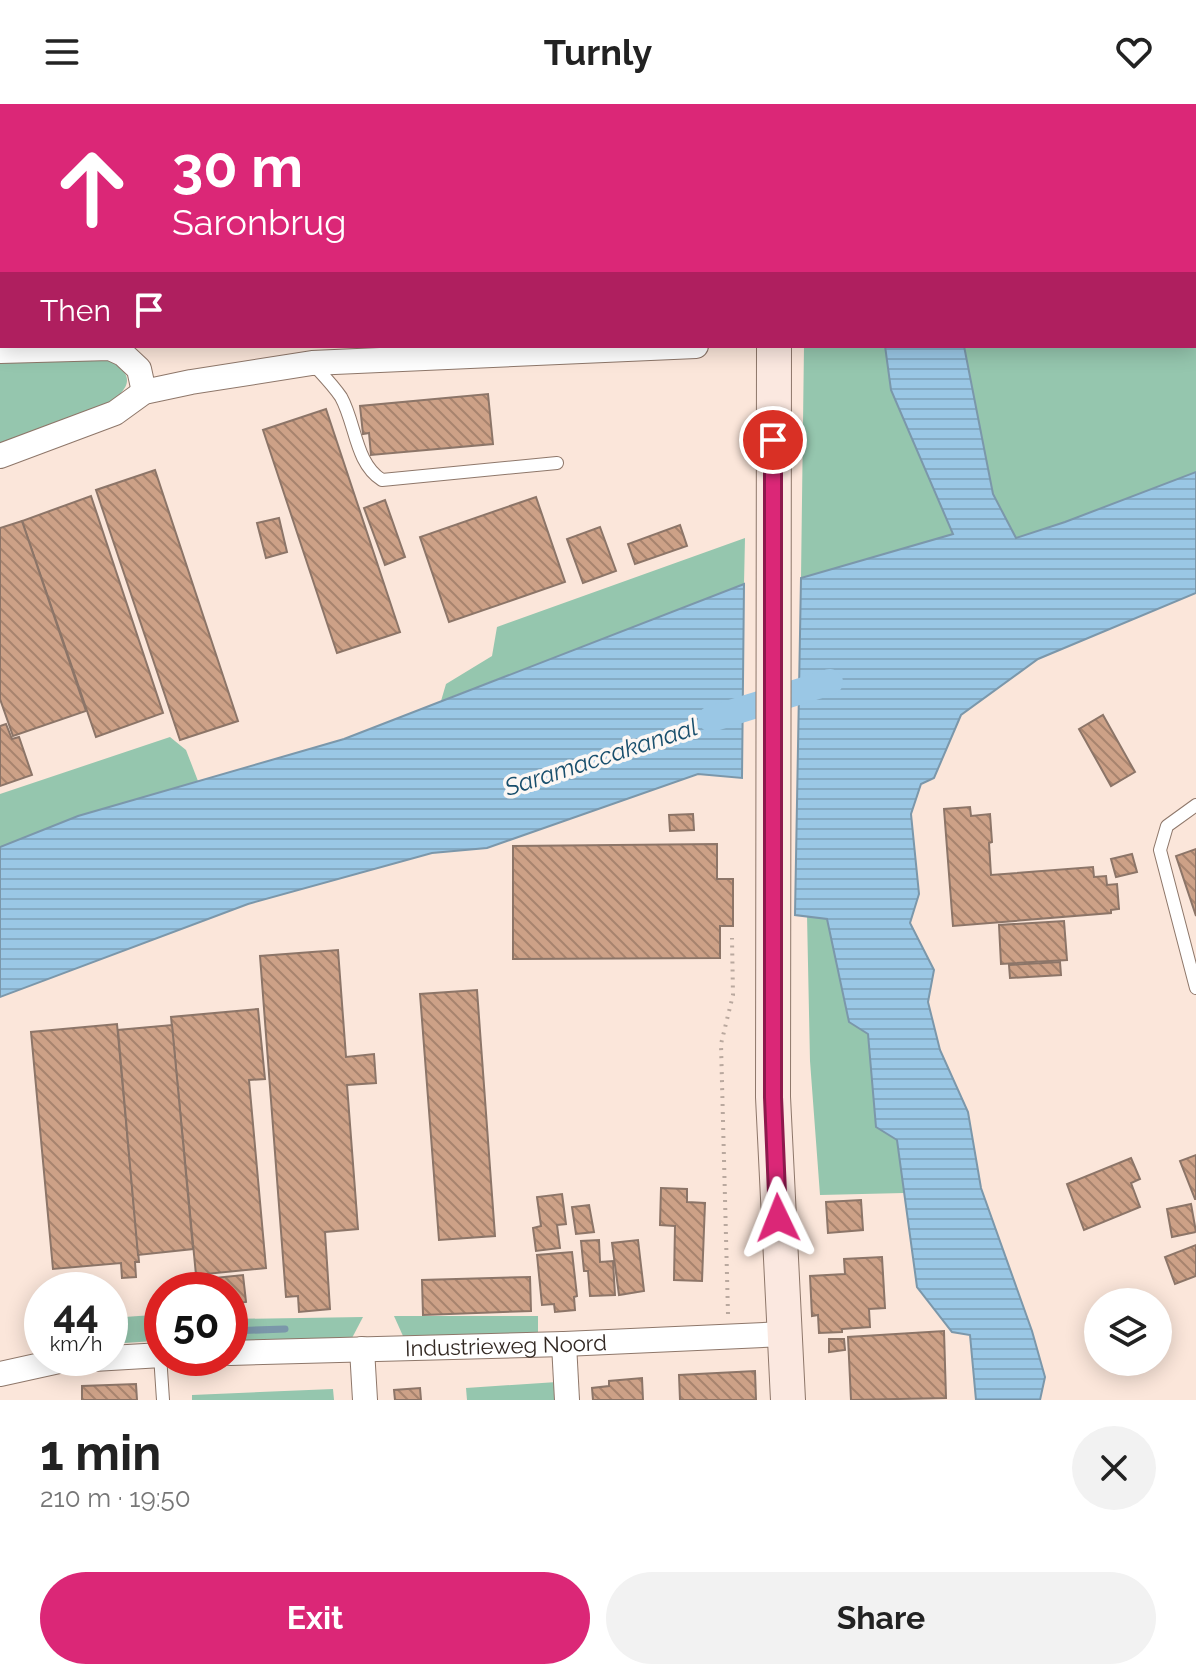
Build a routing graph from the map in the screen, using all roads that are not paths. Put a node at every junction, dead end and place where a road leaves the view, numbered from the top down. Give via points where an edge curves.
1 (651, 348) edge
2 (774, 348) edge
3 (7, 349) edge
4 (312, 363) junction
5 (144, 392) junction
6 (0, 456) edge
7 (557, 463) dead end
8 (1196, 805) edge
9 (1196, 988) edge
10 (784, 1334) junction
11 (564, 1344) junction
12 (362, 1349) junction
13 (248, 1352) edge
14 (144, 1356) edge
15 (0, 1374) edge
16 (162, 1376) edge
17 (163, 1400) edge
18 (365, 1400) edge
19 (567, 1400) edge
20 (788, 1400) edge

1 - 4 street
2 - 10 main road via 773,1097
3 - 5 street via 110,348 139,369
4 - 5 street
4 - 7 lane via 341,398 366,465 382,480
5 - 6 street via 115,413
8 - 9 lane via 1167,826 1160,850
10 - 11 street, Industrieweg Noord
10 - 20 main road
11 - 12 street, Industrieweg Noord
11 - 19 street
12 - 13 street, Industrieweg Noord
12 - 18 street
14 - 15 street via 59,1361
16 - 17 lane

